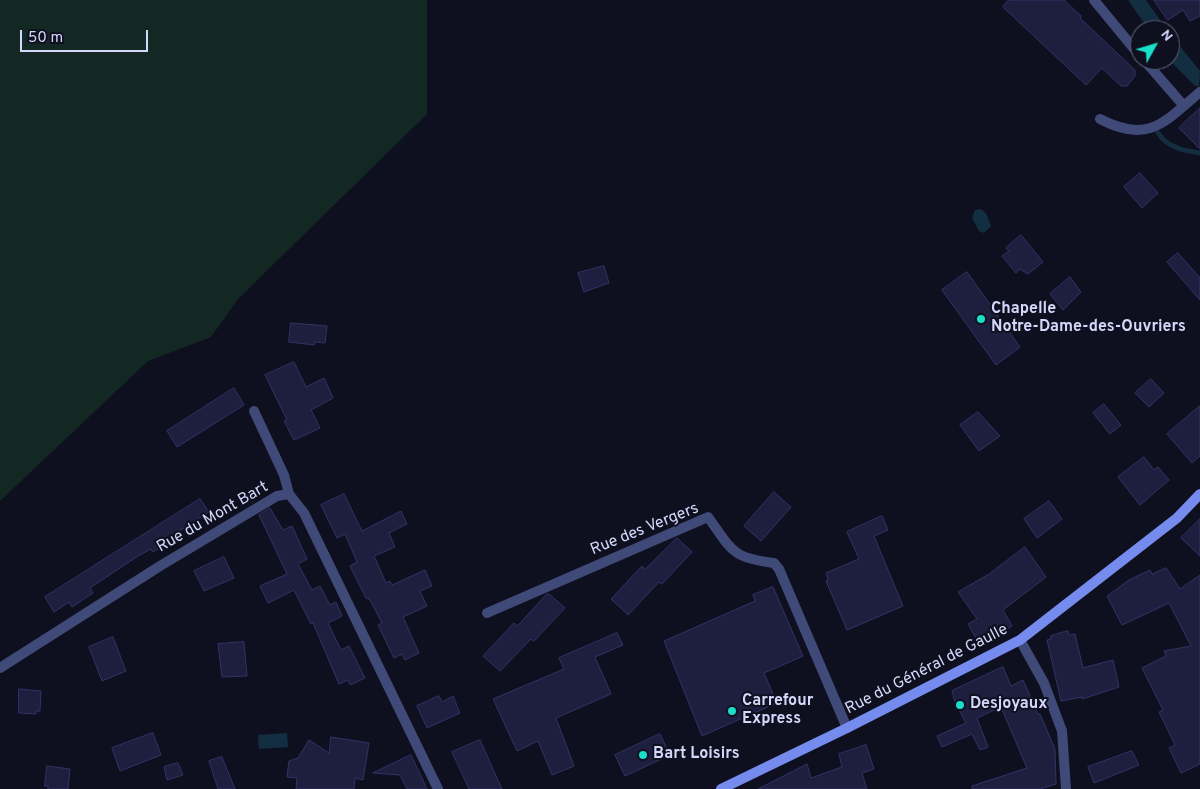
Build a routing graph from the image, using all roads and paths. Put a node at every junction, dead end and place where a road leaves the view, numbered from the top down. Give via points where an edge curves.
1 (1094, 0) edge
2 (1130, 44) edge
3 (1153, 70) edge
4 (1198, 94) edge
5 (1184, 106) junction
6 (1100, 119) dead end
7 (254, 411) dead end
8 (289, 494) junction
9 (1200, 494) edge
10 (486, 613) dead end
11 (1020, 640) junction
12 (0, 668) edge
13 (847, 728) junction
14 (438, 789) edge
15 (721, 789) edge
16 (1066, 789) edge

1 - 2 street
3 - 5 street
4 - 5 street
5 - 6 street via 1165,122 1132,132
7 - 8 street via 284,475
8 - 12 street, Rue du Mont Bart via 268,501 160,566
8 - 14 street, Rue du Mont Bart via 304,513
9 - 11 main road, Rue du Général de Gaulle via 1177,518
10 - 13 street, Rue des Vergers via 708,517 734,552 746,559 774,562 779,569
11 - 13 main road, Rue du Général de Gaulle
11 - 16 street via 1044,683 1062,732
13 - 15 main road, Rue du Général de Gaulle

